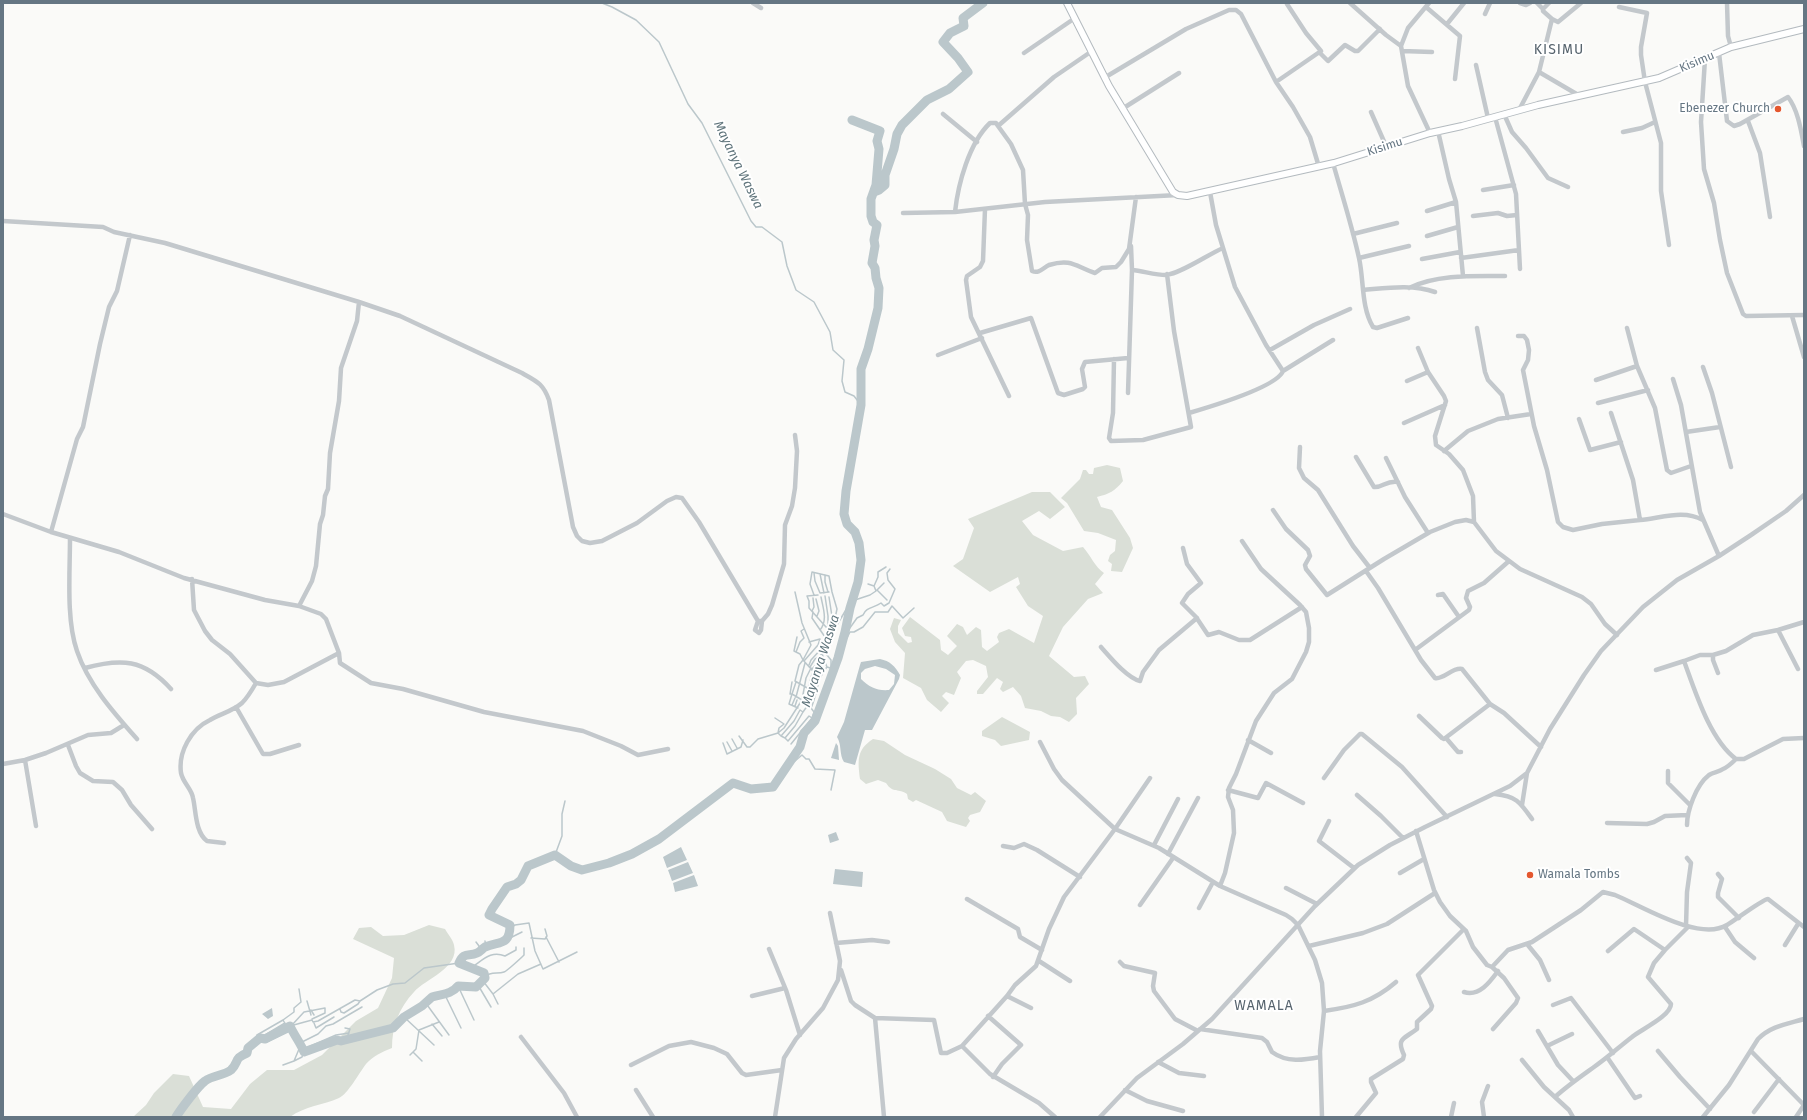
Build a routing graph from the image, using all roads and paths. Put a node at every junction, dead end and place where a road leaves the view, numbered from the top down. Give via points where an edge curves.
1 (753, 3) edge
2 (1067, 3) edge
3 (1350, 3) edge
4 (1464, 3) edge
5 (1490, 3) edge
6 (1520, 3) edge
7 (1530, 3) edge
8 (1537, 3) edge
9 (1549, 3) edge
10 (1581, 3) edge
11 (1727, 3) edge
12 (1287, 4) dead end
13 (1428, 5) edge
14 (761, 8) dead end
15 (1619, 8) dead end
16 (1543, 9) junction
17 (1485, 14) dead end
18 (1075, 18) junction
19 (1552, 19) junction
20 (1447, 24) junction
21 (1380, 29) junction
22 (1804, 29) edge
23 (1731, 47) junction
24 (1402, 48) junction
25 (1092, 51) junction
26 (1432, 52) dead end
27 (1024, 53) dead end
28 (1320, 53) junction
29 (1719, 53) junction
30 (1705, 59) junction
31 (1476, 65) dead end
32 (1539, 72) junction
33 (1179, 73) dead end
34 (1104, 78) junction
35 (1455, 79) dead end
36 (1276, 82) junction
37 (1645, 82) junction
38 (1580, 96) junction
39 (1122, 109) junction
40 (1519, 110) junction
41 (1371, 112) dead end
42 (942, 114) dead end
43 (1504, 114) junction
44 (1495, 117) junction
45 (1488, 118) junction
46 (1748, 121) junction
47 (1656, 122) junction
48 (998, 126) junction
49 (1438, 131) junction
50 (1623, 132) dead end
51 (1430, 133) junction
52 (976, 142) junction
53 (1386, 146) junction
54 (1804, 146) edge
55 (1333, 163) junction
56 (1319, 166) junction
57 (1514, 185) junction
58 (1568, 187) dead end
59 (1484, 190) dead end
60 (1210, 192) junction
61 (1178, 195) junction
62 (1136, 197) junction
63 (1456, 202) junction
64 (1025, 204) junction
65 (985, 209) junction
66 (1427, 210) dead end
67 (955, 212) junction
68 (904, 213) dead end
69 (1517, 215) junction
70 (1473, 216) dead end
71 (1770, 217) dead end
72 (3, 221) edge
73 (1397, 223) dead end
74 (1458, 227) junction
75 (1353, 234) junction
76 (130, 235) junction
77 (1427, 236) dead end
78 (1131, 243) junction
79 (1669, 245) dead end
80 (1409, 246) dead end
81 (1223, 248) junction
82 (1519, 250) junction
83 (1460, 255) junction
84 (1359, 258) junction
85 (1422, 259) dead end
86 (1520, 269) dead end
87 (1132, 270) junction
88 (1167, 274) junction
89 (1463, 276) junction
90 (1505, 276) dead end
91 (1409, 288) junction
92 (1363, 290) junction
93 (1435, 292) dead end
94 (359, 302) junction
95 (1350, 309) dead end
96 (1804, 315) edge
97 (1792, 316) junction
98 (1408, 318) dead end
99 (1477, 328) dead end
100 (1627, 328) dead end
101 (981, 336) junction
102 (1518, 336) dead end
103 (1333, 340) dead end
104 (1418, 348) dead end
105 (1270, 350) junction
106 (938, 355) dead end
107 (1804, 357) edge
108 (1128, 358) junction
109 (1114, 359) junction
110 (1637, 366) junction
111 (1704, 367) dead end
112 (1283, 371) junction
113 (1428, 372) junction
114 (1672, 379) dead end
115 (1596, 380) dead end
116 (1407, 381) dead end
117 (1648, 390) junction
118 (1128, 393) dead end
119 (1009, 396) dead end
120 (1598, 403) dead end
121 (1445, 405) junction
122 (1611, 413) dead end
123 (1189, 414) junction
124 (1531, 414) junction
125 (1508, 418) junction
126 (1579, 419) dead end
127 (1404, 424) dead end
128 (1720, 427) junction
129 (1686, 432) junction
130 (795, 435) dead end
131 (1621, 442) junction
132 (1300, 446) dead end
133 (1444, 451) junction
134 (1356, 457) dead end
135 (1386, 458) dead end
136 (1691, 466) junction
137 (1731, 467) dead end
138 (1398, 482) junction
139 (1804, 495) edge
140 (1273, 510) dead end
141 (3, 514) edge
142 (1640, 520) junction
143 (1703, 520) junction
144 (1474, 522) junction
145 (51, 532) junction
146 (1428, 533) junction
147 (70, 538) junction
148 (1242, 541) dead end
149 (1183, 548) dead end
150 (1719, 556) junction
151 (1509, 561) junction
152 (1370, 568) junction
153 (1366, 571) junction
154 (192, 579) junction
155 (1438, 595) dead end
156 (299, 606) junction
157 (1302, 607) junction
158 (1459, 617) junction
159 (1197, 618) junction
160 (1804, 622) edge
161 (1778, 630) junction
162 (1617, 635) junction
163 (1101, 647) dead end
164 (1415, 650) junction
165 (339, 653) junction
166 (1713, 655) junction
167 (1684, 661) junction
168 (85, 668) junction
169 (1798, 669) dead end
170 (1656, 670) dead end
171 (1718, 673) dead end
172 (256, 683) junction
173 (170, 689) dead end
174 (1490, 704) junction
175 (236, 707) junction
176 (1419, 716) dead end
177 (124, 725) junction
178 (1446, 738) junction
179 (1804, 738) edge
180 (137, 739) dead end
181 (1248, 740) junction
182 (1040, 742) dead end
183 (68, 745) junction
184 (298, 745) dead end
185 (1541, 747) junction
186 (668, 749) dead end
187 (1461, 752) dead end
188 (1272, 753) dead end
189 (25, 760) junction
190 (1736, 760) junction
191 (3, 764) edge
192 (1668, 771) dead end
193 (1528, 774) junction
194 (1150, 778) dead end
195 (1324, 778) dead end
196 (1228, 790) junction
197 (1495, 794) junction
198 (1357, 795) dead end
199 (1198, 798) dead end
200 (1178, 799) dead end
201 (1303, 803) dead end
202 (1522, 805) junction
203 (1690, 805) junction
204 (1687, 815) junction
205 (1447, 817) junction
206 (1532, 818) dead end
207 (1329, 821) dead end
208 (1607, 823) dead end
209 (36, 826) dead end
210 (1687, 826) dead end
211 (1115, 828) junction
212 (152, 829) dead end
213 (1416, 831) junction
214 (1403, 838) junction
215 (224, 843) dead end
216 (1154, 845) junction
217 (1003, 846) dead end
218 (1168, 854) junction
219 (1173, 858) junction
220 (1688, 858) dead end
221 (1424, 859) junction
222 (1354, 868) junction
223 (1400, 873) dead end
224 (1718, 874) dead end
225 (1080, 877) junction
226 (1213, 882) junction
227 (1220, 886) junction
228 (1286, 888) dead end
229 (1435, 892) junction
230 (967, 899) dead end
231 (1317, 904) junction
232 (1140, 905) dead end
233 (1199, 908) dead end
234 (830, 913) dead end
235 (1739, 918) junction
236 (1798, 924) junction
237 (1298, 925) junction
238 (1687, 926) junction
239 (1725, 927) junction
240 (1804, 927) edge
241 (1464, 929) junction
242 (888, 942) dead end
243 (836, 943) junction
244 (1527, 944) junction
245 (1785, 945) dead end
246 (1309, 946) junction
247 (769, 949) dead end
248 (1042, 950) junction
249 (1665, 950) junction
250 (1608, 951) dead end
251 (1754, 958) dead end
252 (1039, 961) junction
253 (1120, 962) dead end
254 (840, 967) junction
255 (1492, 967) junction
256 (1498, 972) junction
257 (1549, 980) dead end
258 (1070, 981) dead end
259 (1396, 982) dead end
260 (785, 988) junction
261 (1464, 992) dead end
262 (752, 996) dead end
263 (1007, 996) junction
264 (1553, 1005) dead end
265 (1031, 1008) dead end
266 (1324, 1011) junction
267 (988, 1016) junction
268 (875, 1018) junction
269 (1804, 1019) edge
270 (1492, 1028) dead end
271 (1199, 1030) junction
272 (1538, 1031) dead end
273 (1572, 1034) dead end
274 (800, 1035) junction
275 (521, 1038) dead end
276 (962, 1046) junction
277 (1547, 1046) junction
278 (1658, 1051) dead end
279 (1751, 1051) junction
280 (1613, 1053) junction
281 (1320, 1057) junction
282 (1607, 1057) junction
283 (1522, 1060) dead end
284 (1158, 1062) junction
285 (631, 1065) dead end
286 (782, 1070) junction
287 (993, 1076) junction
288 (1204, 1076) dead end
289 (1779, 1079) junction
290 (1573, 1081) junction
291 (1488, 1086) dead end
292 (636, 1090) dead end
293 (1125, 1090) junction
294 (1640, 1096) dead end
295 (1555, 1098) junction
296 (1454, 1103) dead end
297 (1804, 1105) edge
298 (1710, 1109) junction
299 (1184, 1111) dead end
300 (1754, 1112) dead end
301 (577, 1117) edge
302 (653, 1117) edge
303 (776, 1117) edge
304 (884, 1117) edge
305 (1055, 1117) edge
306 (1100, 1117) edge
307 (1322, 1117) edge
308 (1356, 1117) edge
309 (1451, 1117) edge
310 (1484, 1117) edge
311 (1573, 1117) edge
312 (1703, 1117) edge
313 (1796, 1117) edge

1 - 14 street
2 - 18 street
3 - 21 street
4 - 20 street
5 - 17 street
6 - 7 street
8 - 16 street
9 - 16 street
10 - 19 street via 1560,22
11 - 23 street
12 - 28 street
13 - 20 street
13 - 24 street via 1408,28
15 - 37 street via 1647,12 1641,47
16 - 19 street
18 - 25 street
18 - 27 street
19 - 32 street
20 - 35 street via 1460,36
21 - 24 street
21 - 28 street via 1358,51 1344,45 1328,61
22 - 23 street, Kisimu
23 - 29 street, Kisimu
24 - 26 street
24 - 51 street via 1408,86
25 - 34 street
25 - 48 street via 1054,77
28 - 36 street
29 - 30 street, Kisimu
29 - 46 street via 1727,121 1734,126
30 - 37 street, Kisimu
30 - 97 street via 1701,122 1702,157 1714,203 1727,273 1746,316
31 - 45 street
32 - 38 street
32 - 40 street
33 - 39 street
34 - 36 street via 1186,29 1236,10 1241,14
34 - 39 street
36 - 56 street via 1310,137
37 - 38 street, Kisimu
37 - 47 street
38 - 40 street, Kisimu
39 - 61 street via 1163,178
40 - 43 street, Kisimu
41 - 53 street
42 - 52 street
43 - 44 street, Kisimu
43 - 58 street via 1512,132 1548,178
44 - 45 street, Kisimu
44 - 57 street
45 - 49 street, Kisimu
46 - 54 street via 1785,97 1789,97
46 - 71 street via 1760,153
47 - 50 street
47 - 79 street via 1661,150 1661,191
48 - 52 street via 996,123 990,123
48 - 64 street via 1011,144 1023,170
49 - 51 street, Kisimu
49 - 63 street
51 - 53 street, Kisimu
52 - 67 street via 956,198
53 - 55 street, Kisimu
55 - 56 street, Kisimu
55 - 75 street
56 - 60 street, Kisimu
57 - 59 street
57 - 69 street
60 - 61 street, Kisimu
60 - 81 street
61 - 62 street
62 - 64 street
62 - 78 street
63 - 66 street
63 - 74 street
64 - 65 street
64 - 78 street via 1028,215 1030,266 1033,272 1069,263 1098,273 1102,268 1114,268 1118,265
65 - 67 street
65 - 101 street via 983,261 980,267 966,278 971,317
67 - 68 street
69 - 70 street via 1507,216 1498,213
69 - 82 street
72 - 76 street via 104,226 114,232
73 - 75 street
74 - 77 street
74 - 83 street
75 - 84 street
76 - 94 street via 220,259
76 - 145 street via 117,291 109,307 98,351 82,427
78 - 87 street
80 - 84 street
81 - 88 street via 1189,267
81 - 105 street via 1235,287
82 - 83 street
82 - 86 street
83 - 85 street
83 - 89 street
84 - 92 street
87 - 88 street
87 - 108 street
88 - 123 street
89 - 90 street
89 - 91 street
91 - 92 street
91 - 93 street
92 - 98 street via 1373,327
94 - 130 street via 400,316 522,373 544,387 549,400 570,513 575,532 580,539 590,543 602,541 637,524 667,501 676,497 682,498 760,621 768,614 772,605 784,564 785,525 795,488
94 - 156 street via 357,321 341,368 328,489 324,496 316,566 312,581
95 - 105 street via 1314,325
96 - 97 street
97 - 107 street
99 - 125 street via 1485,372 1488,380 1502,395
100 - 110 street
101 - 106 street
101 - 109 street via 1031,318 1058,393 1062,395 1085,387 1082,369 1085,362
101 - 119 street
102 - 124 street via 1524,336 1529,350 1523,370
103 - 112 street
104 - 113 street
105 - 112 street
108 - 109 street
108 - 118 street
109 - 123 street via 1113,413 1109,438 1111,441 1143,440 1190,428
110 - 115 street
110 - 117 street
111 - 128 street
112 - 123 street via 1272,381 1248,392
113 - 116 street
113 - 121 street via 1444,396
114 - 129 street via 1681,405
117 - 120 street
117 - 136 street via 1660,429 1667,470 1672,473
121 - 127 street
121 - 133 street via 1435,438 1436,445
122 - 131 street
124 - 125 street
124 - 142 street via 1558,522 1563,527 1573,530
125 - 133 street via 1498,419 1468,431
126 - 131 street via 1590,450
128 - 129 street
128 - 137 street
129 - 136 street
131 - 142 street via 1633,480
132 - 152 street via 1299,468 1304,478 1323,496 1353,546
133 - 144 street via 1451,456 1467,478 1473,496
134 - 138 street via 1374,487
135 - 138 street
136 - 143 street
138 - 146 street
139 - 150 street via 1786,511
140 - 153 street via 1286,529 1308,550 1310,556 1306,568 1327,595
141 - 145 street
142 - 143 street via 1693,514
143 - 150 street
144 - 146 street via 1455,522
144 - 151 street via 1496,551
145 - 147 street
146 - 152 street
147 - 154 street via 119,552
147 - 168 street via 72,623 76,650
148 - 157 street via 1261,569
149 - 159 street via 1187,564 1201,583 1182,603
150 - 162 street via 1657,594
151 - 158 street via 1484,583 1468,591 1466,598 1470,609
151 - 162 street via 1582,597
152 - 153 street
153 - 164 street
154 - 156 street via 265,600
154 - 172 street via 194,610 205,631
155 - 158 street via 1443,594
156 - 165 street via 322,614
157 - 159 street via 1256,638 1246,640 1219,632 1208,635
157 - 181 street via 1306,612 1309,628 1306,652 1292,679 1274,693 1256,721
158 - 164 street
159 - 163 street via 1159,650 1143,672 1140,681 1124,670
160 - 161 street
161 - 166 street via 1753,635 1726,651
161 - 169 street
162 - 185 street via 1584,675
164 - 174 street via 1436,679 1462,669
165 - 172 street via 278,683 263,686
165 - 186 street via 340,662 371,684 402,689 484,712 583,731 638,755
166 - 167 street via 1700,655
166 - 171 street
167 - 170 street
167 - 190 street via 1717,739
168 - 173 street via 107,663 131,663 155,672
168 - 177 street
172 - 175 street
174 - 178 street
174 - 185 street via 1504,713
175 - 184 street via 263,754
175 - 215 street via 208,720 197,729 187,741 181,765 184,782 193,796 201,835 206,841
176 - 178 street via 1442,738
177 - 180 street
177 - 183 street via 111,733 88,735
178 - 187 street via 1458,752
179 - 190 street via 1783,739 1744,759
181 - 188 street
181 - 196 street
182 - 211 street via 1062,780
183 - 189 street
183 - 212 street via 80,773 93,781 113,782
185 - 193 street
189 - 191 street
189 - 209 street
190 - 203 street via 1706,778
192 - 203 street via 1668,783
193 - 197 street
193 - 202 street
194 - 211 street
195 - 205 street via 1344,750 1362,734 1402,767
196 - 201 street via 1258,798 1266,783
196 - 227 street via 1235,821 1234,833
197 - 202 street via 1509,795
197 - 205 street
198 - 214 street
199 - 218 street
200 - 216 street
202 - 206 street
203 - 204 street
204 - 208 street via 1665,816 1647,824
204 - 210 street
205 - 213 street
207 - 222 street via 1319,841
211 - 216 street
211 - 225 street
213 - 214 street
213 - 221 street
214 - 222 street
216 - 218 street
217 - 225 street via 1014,848 1024,844
218 - 219 street
219 - 226 street
219 - 232 street
220 - 238 street via 1692,863 1687,898
221 - 223 street
221 - 229 street
222 - 231 street
224 - 235 street via 1722,879 1718,897
225 - 248 street via 1064,897
226 - 227 street
226 - 233 street
227 - 237 street via 1286,915
228 - 231 street
229 - 241 street via 1450,916
229 - 246 street via 1387,924 1363,933
230 - 248 street via 1018,929 1020,937
231 - 237 street
234 - 243 street
235 - 236 street via 1766,899 1771,900
235 - 239 street
236 - 240 street
236 - 245 street
237 - 246 street
237 - 271 street
238 - 239 street via 1707,930
238 - 244 street via 1603,892 1581,910
238 - 249 street
239 - 251 street via 1735,942
241 - 255 street via 1472,947 1487,965
241 - 308 street via 1418,975 1432,1009 1417,1022 1417,1029 1401,1042 1403,1059 1371,1079 1376,1093
242 - 243 street via 872,940
243 - 254 street
244 - 255 street via 1508,950
244 - 257 street via 1540,960
246 - 266 street via 1318,969
247 - 260 street
248 - 252 street
249 - 250 street via 1634,929
249 - 280 street via 1654,963 1648,976 1671,1007
252 - 258 street
252 - 263 street
253 - 271 street via 1124,966 1155,973 1154,991 1175,1018
254 - 268 street via 851,1001
254 - 274 street via 838,980 823,1008
255 - 256 street
256 - 261 street via 1480,989 1470,994
256 - 270 street via 1511,986 1518,1001
259 - 266 street via 1382,994 1361,1004
260 - 262 street
260 - 274 street
263 - 265 street
263 - 267 street
264 - 280 street via 1571,998
266 - 281 street
267 - 276 street
267 - 287 street via 1020,1045
268 - 276 street via 934,1020 941,1053
268 - 304 street
269 - 279 street via 1769,1029 1758,1038
271 - 281 street via 1262,1038 1272,1052 1290,1059
271 - 284 street
272 - 277 street
273 - 277 street
274 - 286 street via 785,1056
275 - 301 street via 564,1093
276 - 287 street
277 - 290 street via 1558,1065
278 - 298 street
279 - 289 street
279 - 298 street
280 - 282 street
281 - 307 street
282 - 290 street
282 - 294 street via 1635,1098
283 - 295 street
284 - 288 street via 1179,1073
284 - 293 street
285 - 286 street via 669,1046 691,1042 727,1054 746,1075
286 - 303 street
287 - 305 street via 1039,1103
289 - 297 street
289 - 300 street
290 - 295 street
291 - 310 street via 1482,1102
292 - 302 street
293 - 299 street via 1147,1101
293 - 306 street
295 - 311 street
296 - 309 street
297 - 313 street
298 - 312 street

